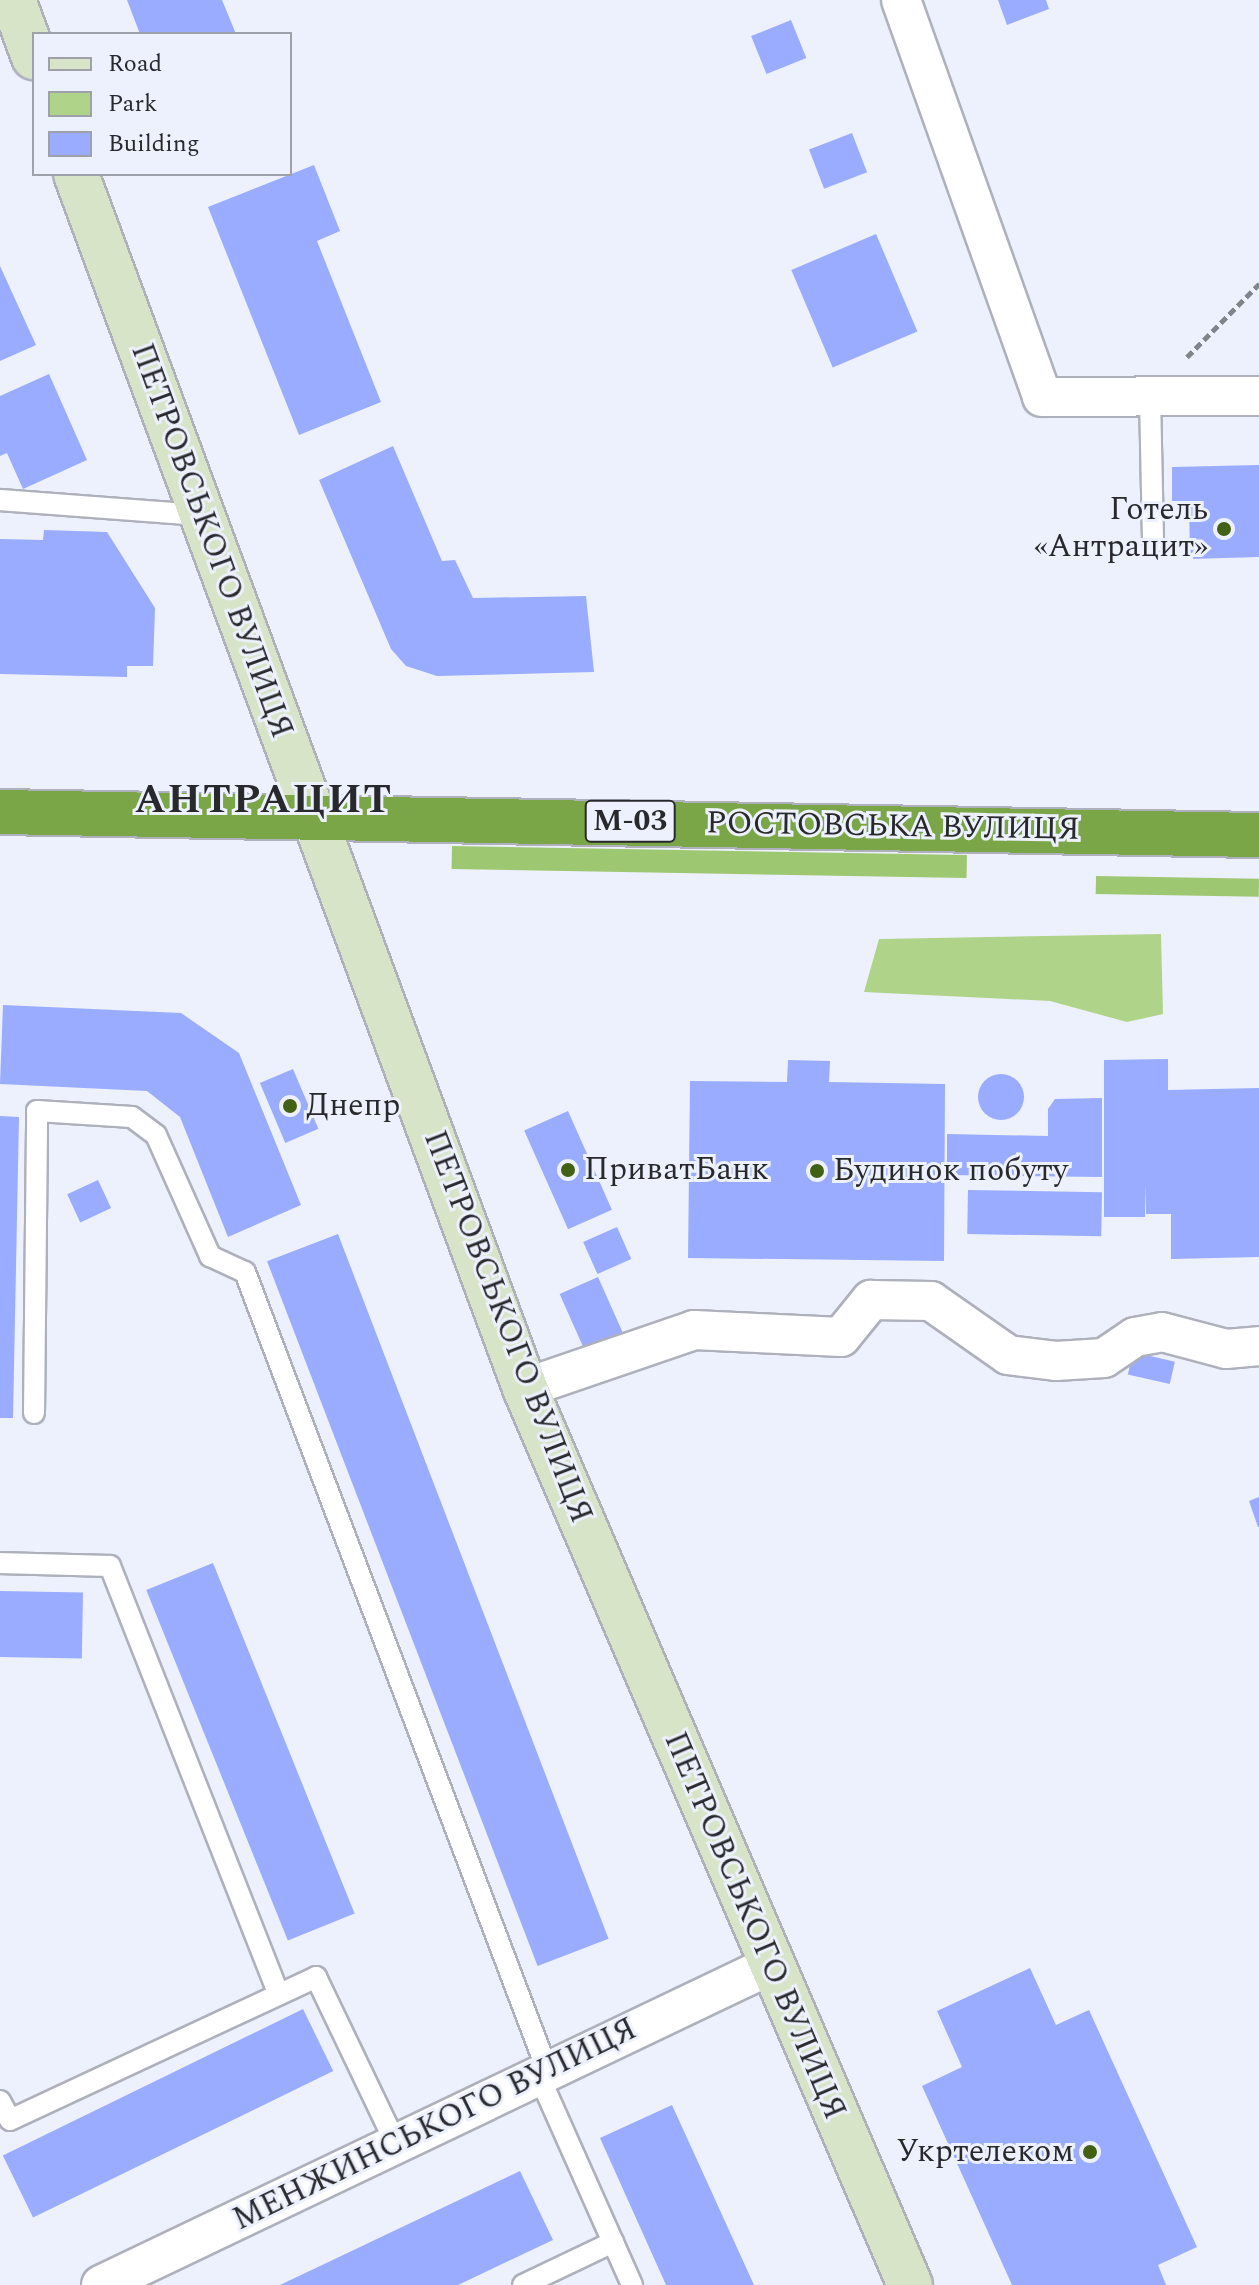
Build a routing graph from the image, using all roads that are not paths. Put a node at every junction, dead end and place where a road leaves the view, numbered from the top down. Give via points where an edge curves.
1 (13, 0) edge
2 (901, 0) edge
3 (32, 52) edge
4 (77, 176) edge
5 (1150, 396) junction
6 (1259, 396) edge
7 (0, 500) edge
8 (199, 515) junction
9 (1153, 543) dead end
10 (0, 812) edge
11 (312, 814) junction
12 (1259, 835) edge
13 (1259, 1346) edge
14 (525, 1388) junction
15 (34, 1413) dead end
16 (0, 1563) edge
17 (769, 1966) junction
18 (279, 1994) junction
19 (543, 2074) junction
20 (0, 2101) edge
21 (396, 2144) junction
22 (613, 2242) junction
23 (110, 2283) edge
24 (523, 2285) edge
25 (632, 2285) edge
26 (910, 2285) edge

1 - 3 street
2 - 5 street via 1042,397
4 - 8 street, ПЕТРОВСЬКОГО ВУЛИЦЯ
5 - 6 street
5 - 9 lane
7 - 8 lane
8 - 11 street, ПЕТРОВСЬКОГО ВУЛИЦЯ
10 - 11 highway, РОСТОВСЬКА ВУЛИЦЯ / М-03
11 - 12 highway, РОСТОВСЬКА ВУЛИЦЯ / М-03
11 - 14 street, ПЕТРОВСЬКОГО ВУЛИЦЯ
13 - 14 street via 1226,1349 1162,1332 1135,1337 1104,1358 1056,1361 1008,1355 931,1301 871,1300 841,1337 694,1330
14 - 17 street, ПЕТРОВСЬКОГО ВУЛИЦЯ
15 - 19 lane via 37,1111 132,1117 156,1135 210,1256 245,1272
16 - 18 lane via 110,1566
17 - 19 street, МЕНЖИНСЬКОГО ВУЛИЦЯ
17 - 26 street, ПЕТРОВСЬКОГО ВУЛИЦЯ
18 - 20 lane via 10,2120
18 - 21 lane via 316,1977
19 - 21 street, МЕНЖИНСЬКОГО ВУЛИЦЯ
19 - 22 lane
21 - 23 street, МЕНЖИНСЬКОГО ВУЛИЦЯ
22 - 24 lane
22 - 25 lane

